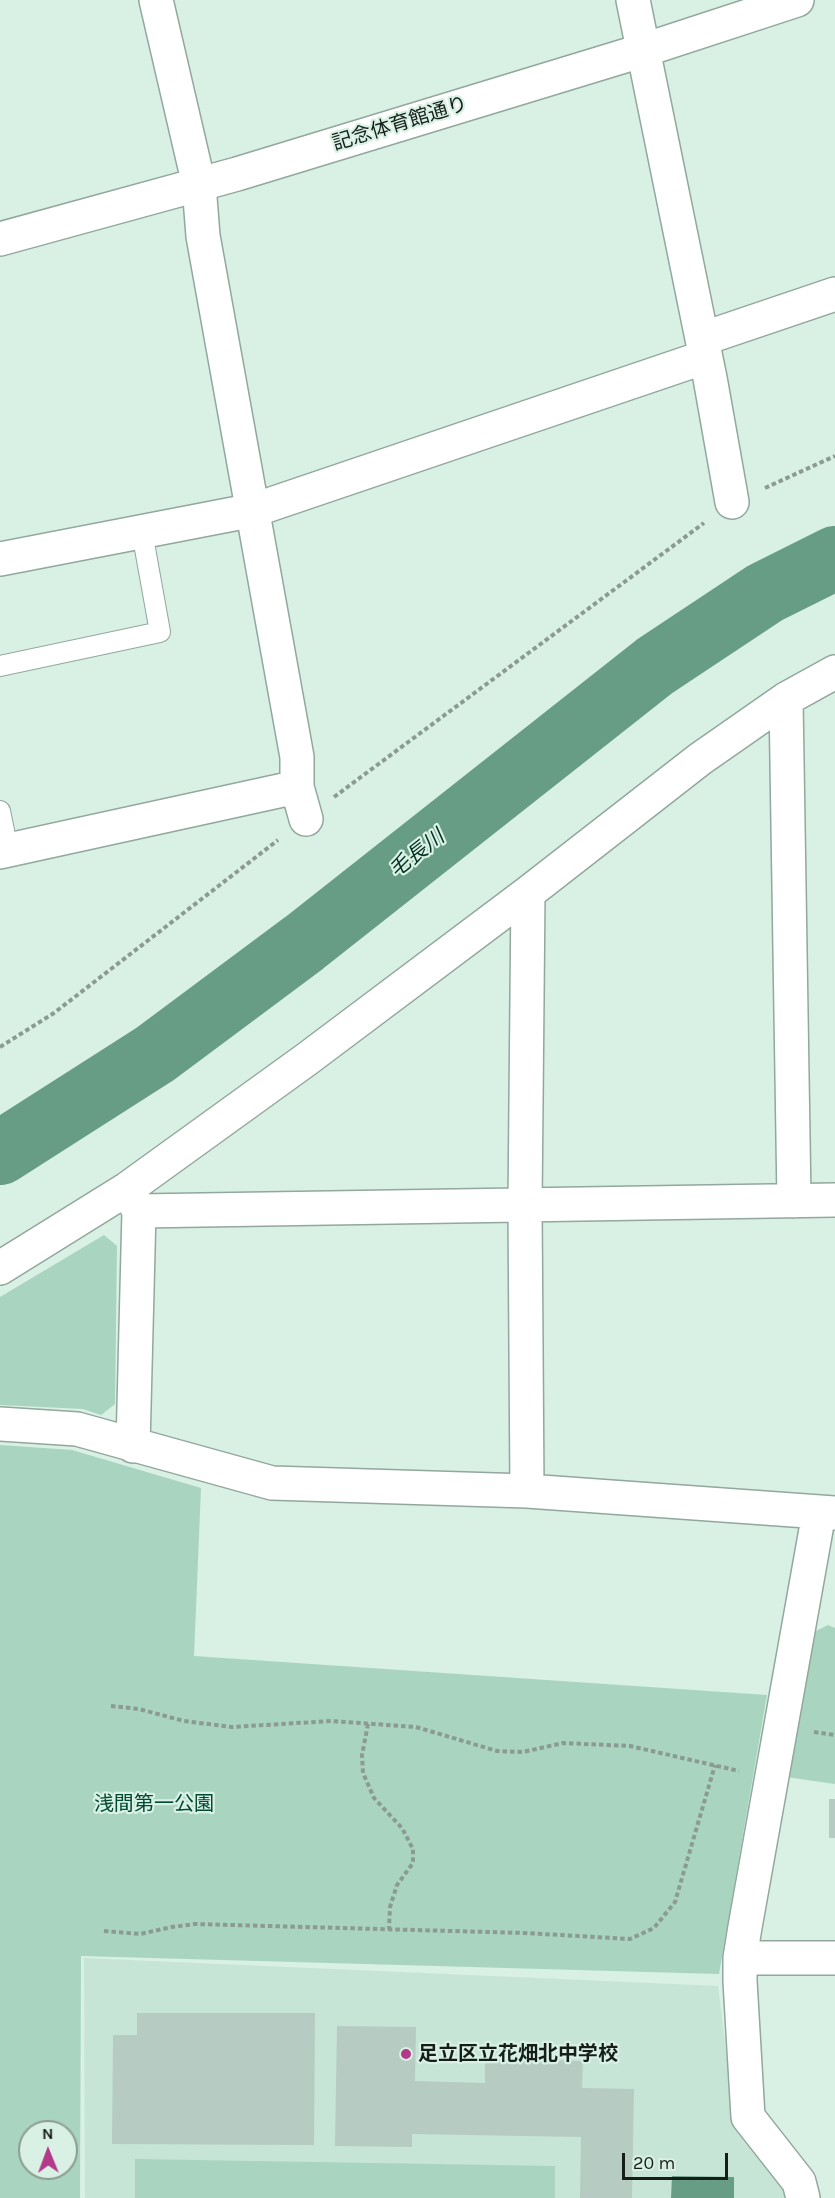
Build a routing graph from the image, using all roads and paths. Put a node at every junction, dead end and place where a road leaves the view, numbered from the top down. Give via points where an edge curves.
1 (156, 0) edge
2 (633, 0) edge
3 (797, 0) edge
4 (644, 50) junction
5 (199, 185) junction
6 (0, 239) edge
7 (835, 294) edge
8 (703, 348) junction
9 (835, 456) edge
10 (732, 502) junction
11 (254, 510) junction
12 (142, 532) junction
13 (0, 559) edge
14 (0, 666) edge
15 (835, 672) edge
16 (786, 699) junction
17 (297, 787) junction
18 (0, 811) edge
19 (306, 819) junction
20 (4, 851) edge
21 (528, 893) junction
22 (0, 1047) edge
23 (133, 1200) junction
24 (835, 1200) edge
25 (794, 1201) junction
26 (525, 1206) junction
27 (0, 1268) edge
28 (0, 1424) edge
29 (134, 1446) junction
30 (527, 1491) junction
31 (827, 1513) edge
32 (111, 1706) dead end
33 (368, 1724) junction
34 (715, 1766) junction
35 (772, 1778) junction
36 (389, 1929) junction
37 (104, 1931) dead end
38 (740, 1958) junction
39 (835, 1958) edge
40 (803, 2198) edge

1 - 5 street
2 - 4 street
3 - 4 street, 記念体育館通り
4 - 5 street, 記念体育館通り
4 - 8 street
5 - 6 street, 記念体育館通り
5 - 11 street via 203,236
7 - 8 street
8 - 10 street
8 - 11 street
9 - 10 path
10 - 19 path
11 - 12 street
11 - 17 street via 297,757
12 - 13 street
12 - 14 lane via 160,632
15 - 16 street
16 - 21 street via 699,759
16 - 25 street
17 - 19 street
17 - 20 street
18 - 20 lane
19 - 22 path via 54,1013
21 - 23 street via 307,1059
21 - 26 street
23 - 26 street
23 - 27 street
23 - 29 street
24 - 25 street
25 - 26 street
26 - 30 street
28 - 29 street via 77,1429
29 - 30 street via 272,1483
30 - 31 street
31 - 35 street
32 - 33 path via 232,1727 331,1721
33 - 34 path via 416,1727 497,1751 523,1752 563,1743 630,1746
33 - 36 path via 363,1773 374,1798 402,1828 413,1849 413,1863 398,1885 390,1908
34 - 35 path
34 - 36 path via 675,1902 654,1928 630,1939
35 - 38 street
36 - 37 path via 195,1924 140,1934
38 - 39 street
38 - 40 street via 748,2117 799,2182

